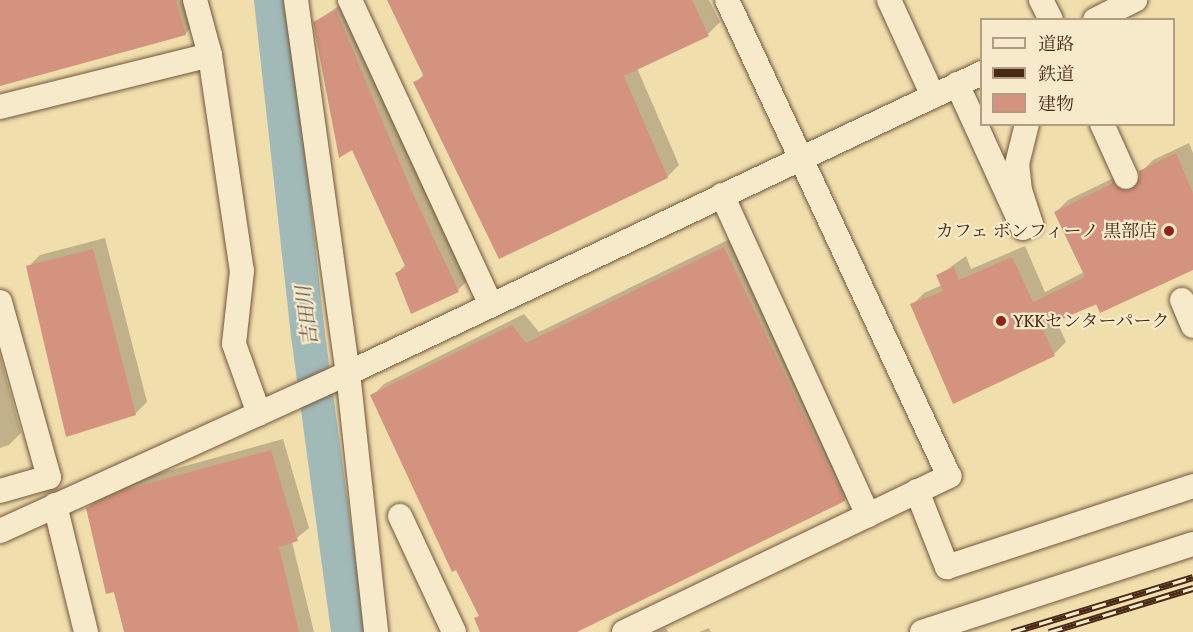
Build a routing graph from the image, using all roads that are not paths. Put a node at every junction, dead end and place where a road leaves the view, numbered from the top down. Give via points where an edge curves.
1 (195, 0) edge
2 (296, 0) edge
3 (350, 0) edge
4 (727, 0) edge
5 (889, 0) edge
6 (1041, 0) edge
7 (1136, 0) edge
8 (1051, 18) edge
9 (1099, 18) edge
10 (210, 55) junction
11 (980, 73) edge
12 (957, 84) junction
13 (933, 96) junction
14 (0, 107) edge
15 (1026, 126) edge
16 (1103, 126) edge
17 (802, 157) junction
18 (1126, 177) dead end
19 (722, 195) junction
20 (1182, 300) dead end
21 (0, 302) edge
22 (491, 305) junction
23 (1193, 326) edge
24 (345, 375) junction
25 (259, 414) junction
26 (1193, 486) edge
27 (0, 491) edge
28 (917, 491) junction
29 (55, 505) junction
30 (868, 515) junction
31 (400, 516) dead end
32 (0, 531) edge
33 (1193, 544) edge
34 (86, 632) edge
35 (376, 632) edge
36 (454, 632) edge
37 (624, 632) edge
38 (922, 632) edge

1 - 10 street
2 - 24 street
3 - 22 street
4 - 17 street
5 - 13 street
6 - 8 street
7 - 9 street
10 - 14 street
10 - 25 street via 242,271 234,344
11 - 12 street
12 - 13 street
12 - 15 street via 1023,228 1031,224 1020,191 1017,164
13 - 17 street
16 - 18 street
17 - 19 street
17 - 28 street via 949,476
19 - 22 street
19 - 30 street
20 - 23 street
21 - 27 street via 49,477
22 - 24 street
24 - 25 street
24 - 35 street
25 - 29 street
26 - 28 street via 946,567
28 - 30 street
29 - 32 street
29 - 34 street
30 - 37 street
31 - 36 street
33 - 38 street

